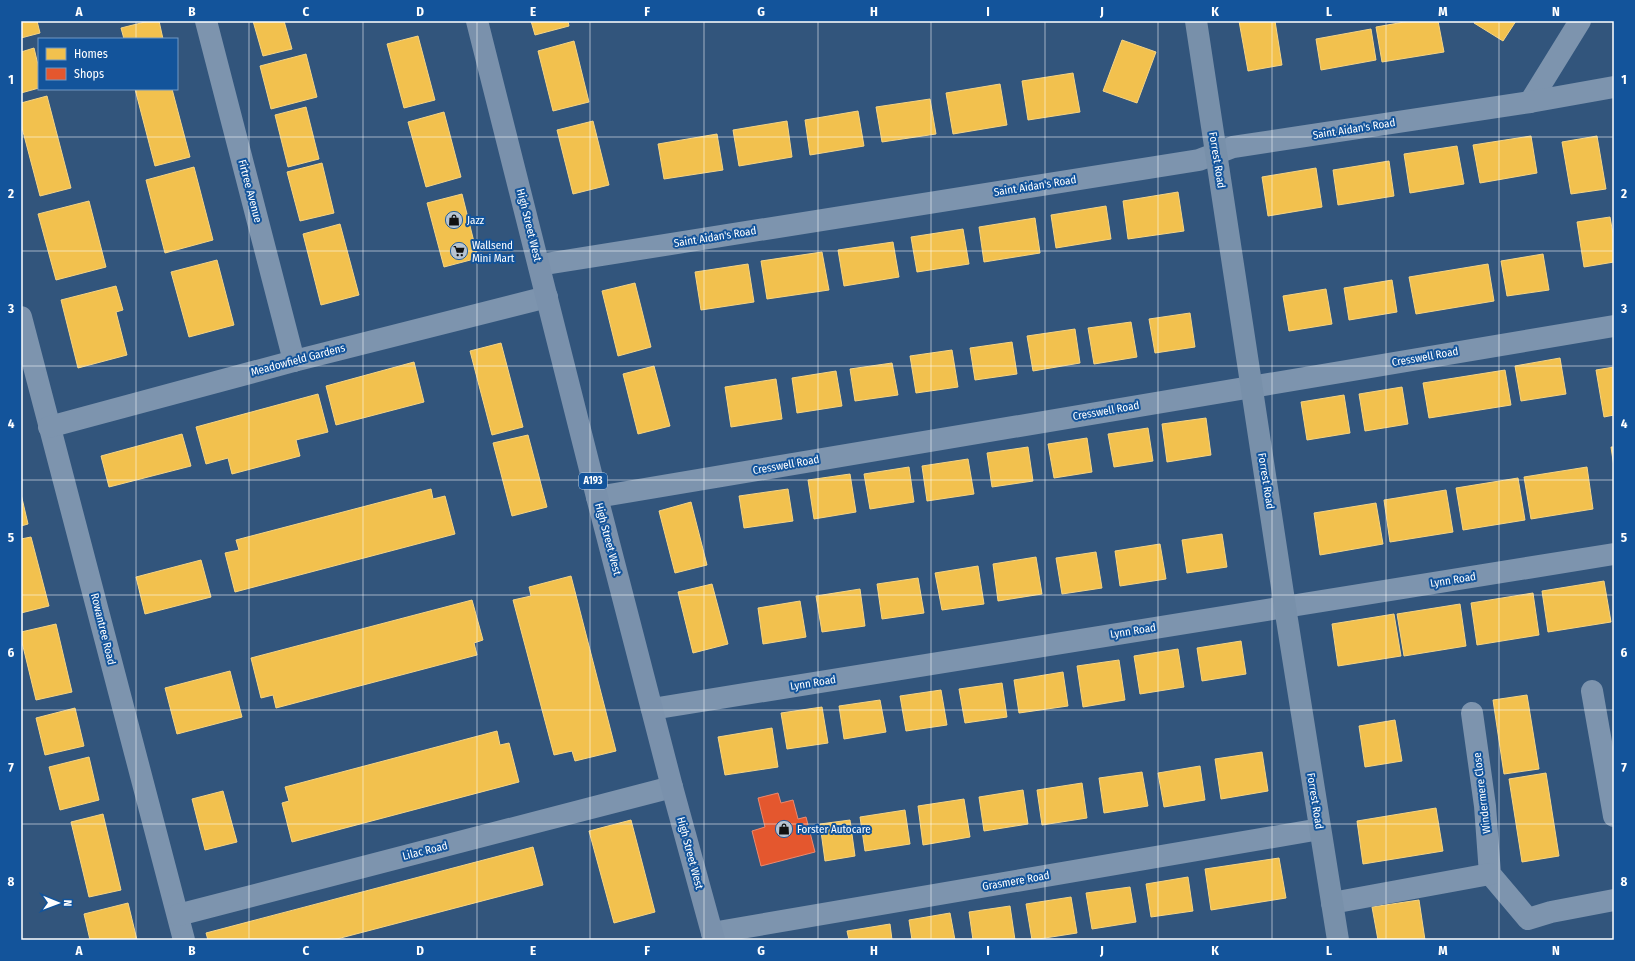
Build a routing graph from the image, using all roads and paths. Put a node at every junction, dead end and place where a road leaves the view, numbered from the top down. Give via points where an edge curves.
1 (206, 21) edge
2 (477, 21) edge
3 (1196, 21) edge
4 (1580, 21) edge
5 (1614, 86) edge
6 (1530, 102) junction
7 (1215, 152) junction
8 (539, 265) junction
9 (547, 297) junction
10 (21, 317) edge
11 (1614, 326) edge
12 (294, 361) junction
13 (1251, 386) junction
14 (49, 427) junction
15 (597, 497) junction
16 (1614, 554) edge
17 (1285, 607) junction
18 (1592, 691) dead end
19 (652, 709) junction
20 (1472, 713) dead end
21 (672, 787) junction
22 (1614, 816) edge
23 (1320, 829) junction
24 (1490, 874) junction
25 (1614, 900) edge
26 (1332, 904) junction
27 (178, 915) junction
28 (713, 936) edge
29 (184, 940) edge
30 (1338, 940) edge

1 - 12 street, Firtree Avenue
2 - 8 main road, High Street West / A193
3 - 7 street, Forrest Road
4 - 6 street
5 - 6 street, Saint Aidan's Road
6 - 7 street, Saint Aidan's Road via 1233,147
7 - 8 street, Saint Aidan's Road via 1199,160
7 - 13 street, Forrest Road
8 - 9 main road, High Street West / A193
9 - 12 street, Meadowfield Gardens
9 - 15 main road, High Street West / A193
10 - 14 street, Rowantree Road
11 - 13 street, Cresswell Road
12 - 14 street, Meadowfield Gardens
13 - 15 street, Cresswell Road
13 - 17 street, Forrest Road
14 - 27 street, Rowantree Road
15 - 19 main road, High Street West / A193
16 - 17 street, Lynn Road
17 - 19 street, Lynn Road
17 - 23 street, Forrest Road
18 - 22 street
19 - 21 main road, High Street West / A193
20 - 24 street, Windermere Close via 1485,806
21 - 27 street, Lilac Road
21 - 28 main road, High Street West / A193
23 - 26 street, Forrest Road
23 - 28 street, Grasmere Road
24 - 25 street via 1528,919
24 - 26 street
26 - 30 street, Forrest Road
27 - 29 street, Rowantree Road

